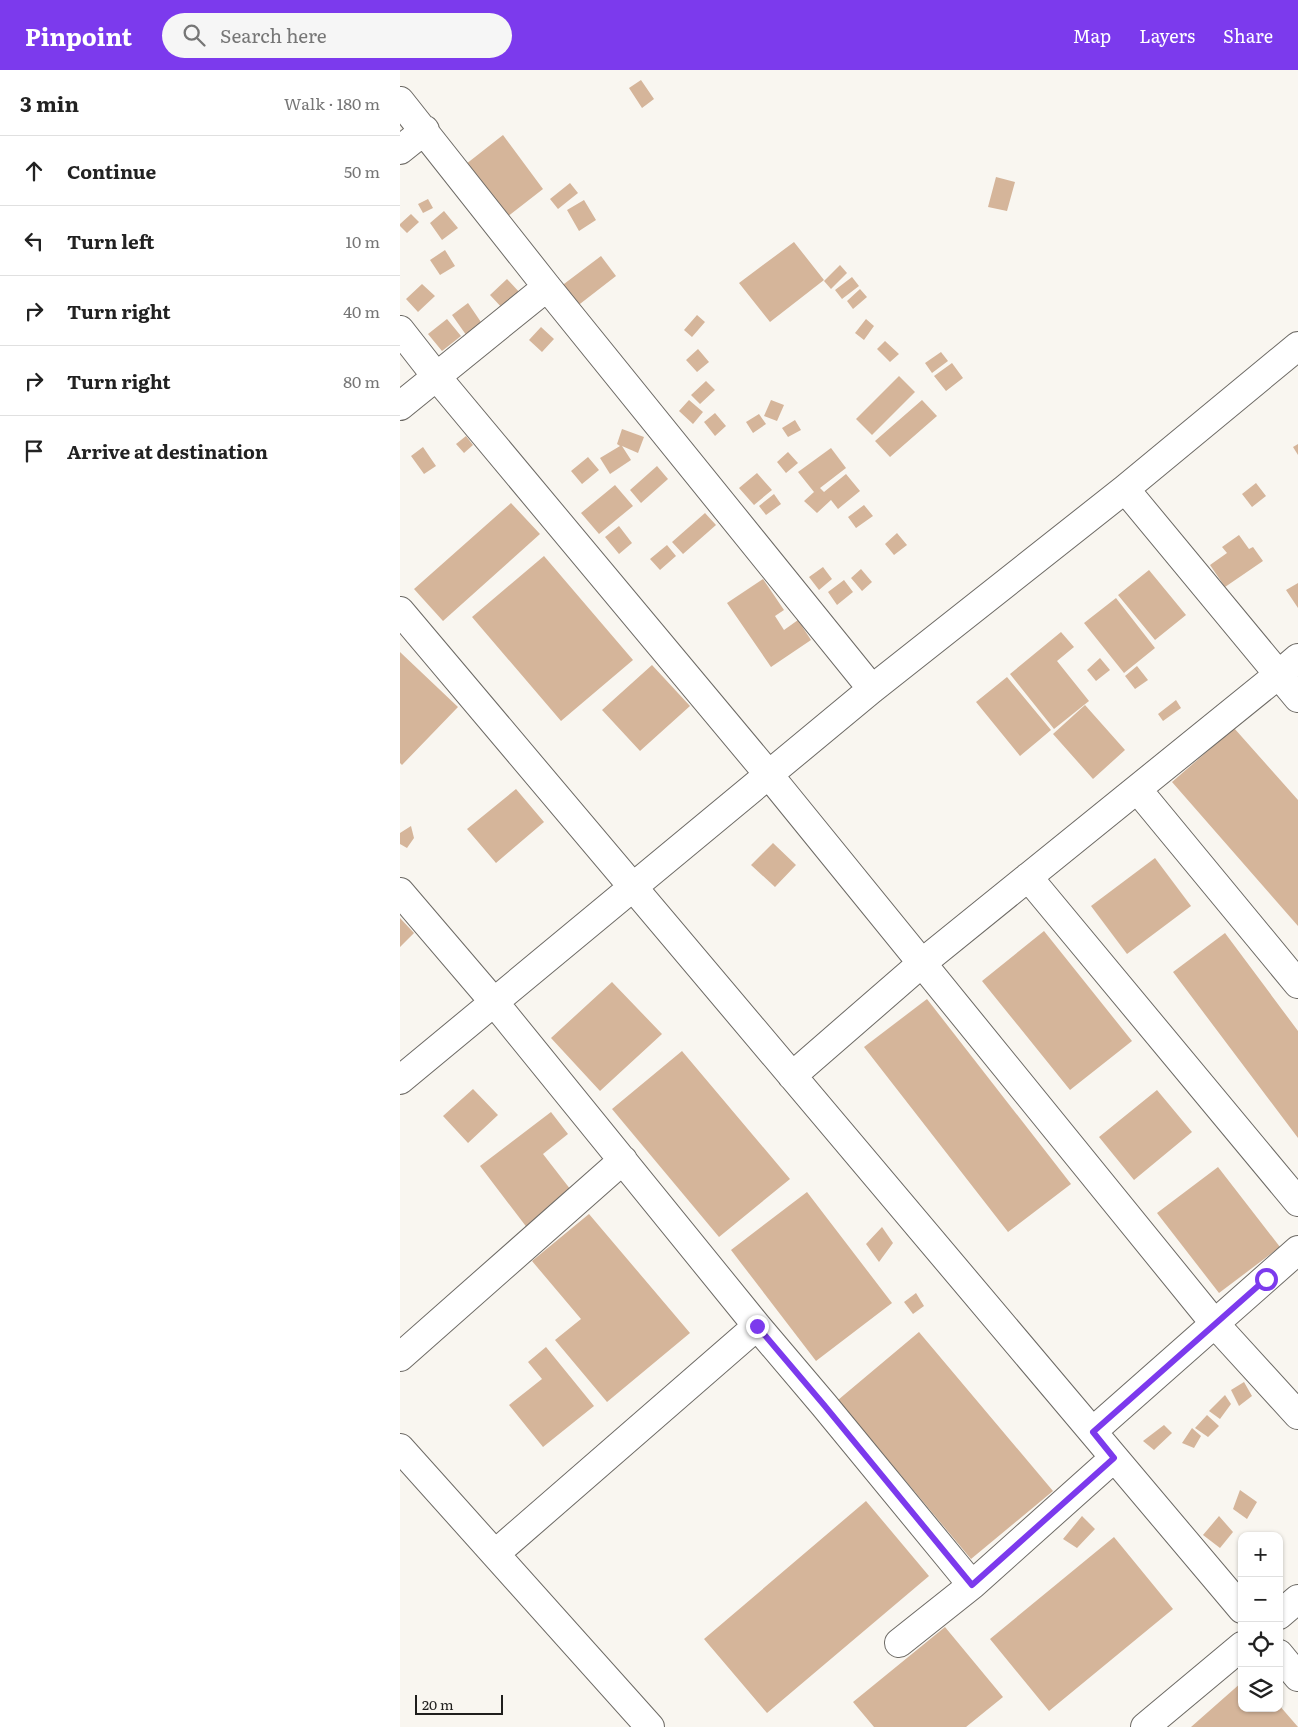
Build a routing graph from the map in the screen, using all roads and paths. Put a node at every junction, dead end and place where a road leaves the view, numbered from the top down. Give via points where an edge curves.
1 (400, 101) edge
2 (425, 130) junction
3 (400, 150) edge
4 (547, 287) junction
5 (400, 330) edge
6 (1298, 346) edge
7 (436, 376) junction
8 (400, 406) edge
9 (1126, 489) junction
10 (400, 611) edge
11 (1288, 667) edge
12 (872, 689) junction
13 (1298, 698) edge
14 (769, 775) junction
15 (1137, 789) junction
16 (1028, 877) junction
17 (633, 888) junction
18 (400, 892) edge
19 (922, 963) junction
20 (1298, 984) edge
21 (494, 1002) junction
22 (792, 1076) junction
23 (400, 1080) edge
24 (624, 1160) junction
25 (1298, 1202) edge
26 (1297, 1253) edge
27 (1215, 1324) junction
28 (757, 1326) junction
29 (400, 1357) edge
30 (1298, 1415) edge
31 (1093, 1432) junction
32 (400, 1448) edge
33 (1114, 1458) junction
34 (496, 1554) junction
35 (972, 1585) junction
36 (1298, 1599) edge
37 (1238, 1604) edge
38 (1283, 1612) edge
39 (900, 1643) dead end
40 (1238, 1649) edge
41 (1283, 1659) edge
42 (1298, 1678) edge
43 (650, 1727) edge
44 (1145, 1727) edge

1 - 2 street
2 - 3 street
2 - 4 street
4 - 7 street
4 - 12 street
5 - 7 street
6 - 9 street
7 - 8 street
7 - 14 street
9 - 11 street
9 - 12 street
10 - 17 street
11 - 13 street
11 - 15 street
12 - 14 street
14 - 17 street
14 - 19 street
15 - 16 street
15 - 20 street
16 - 19 street
16 - 25 street
17 - 21 street
17 - 22 street
18 - 21 street
19 - 22 street
19 - 27 street
21 - 23 street
21 - 24 street
22 - 31 street
24 - 28 street
24 - 29 street
26 - 27 street
27 - 30 street
27 - 31 street
28 - 34 street
28 - 35 street
31 - 33 street
32 - 34 street
33 - 35 street
33 - 37 street
34 - 43 street
35 - 39 street
36 - 38 street
40 - 44 street
41 - 42 street

